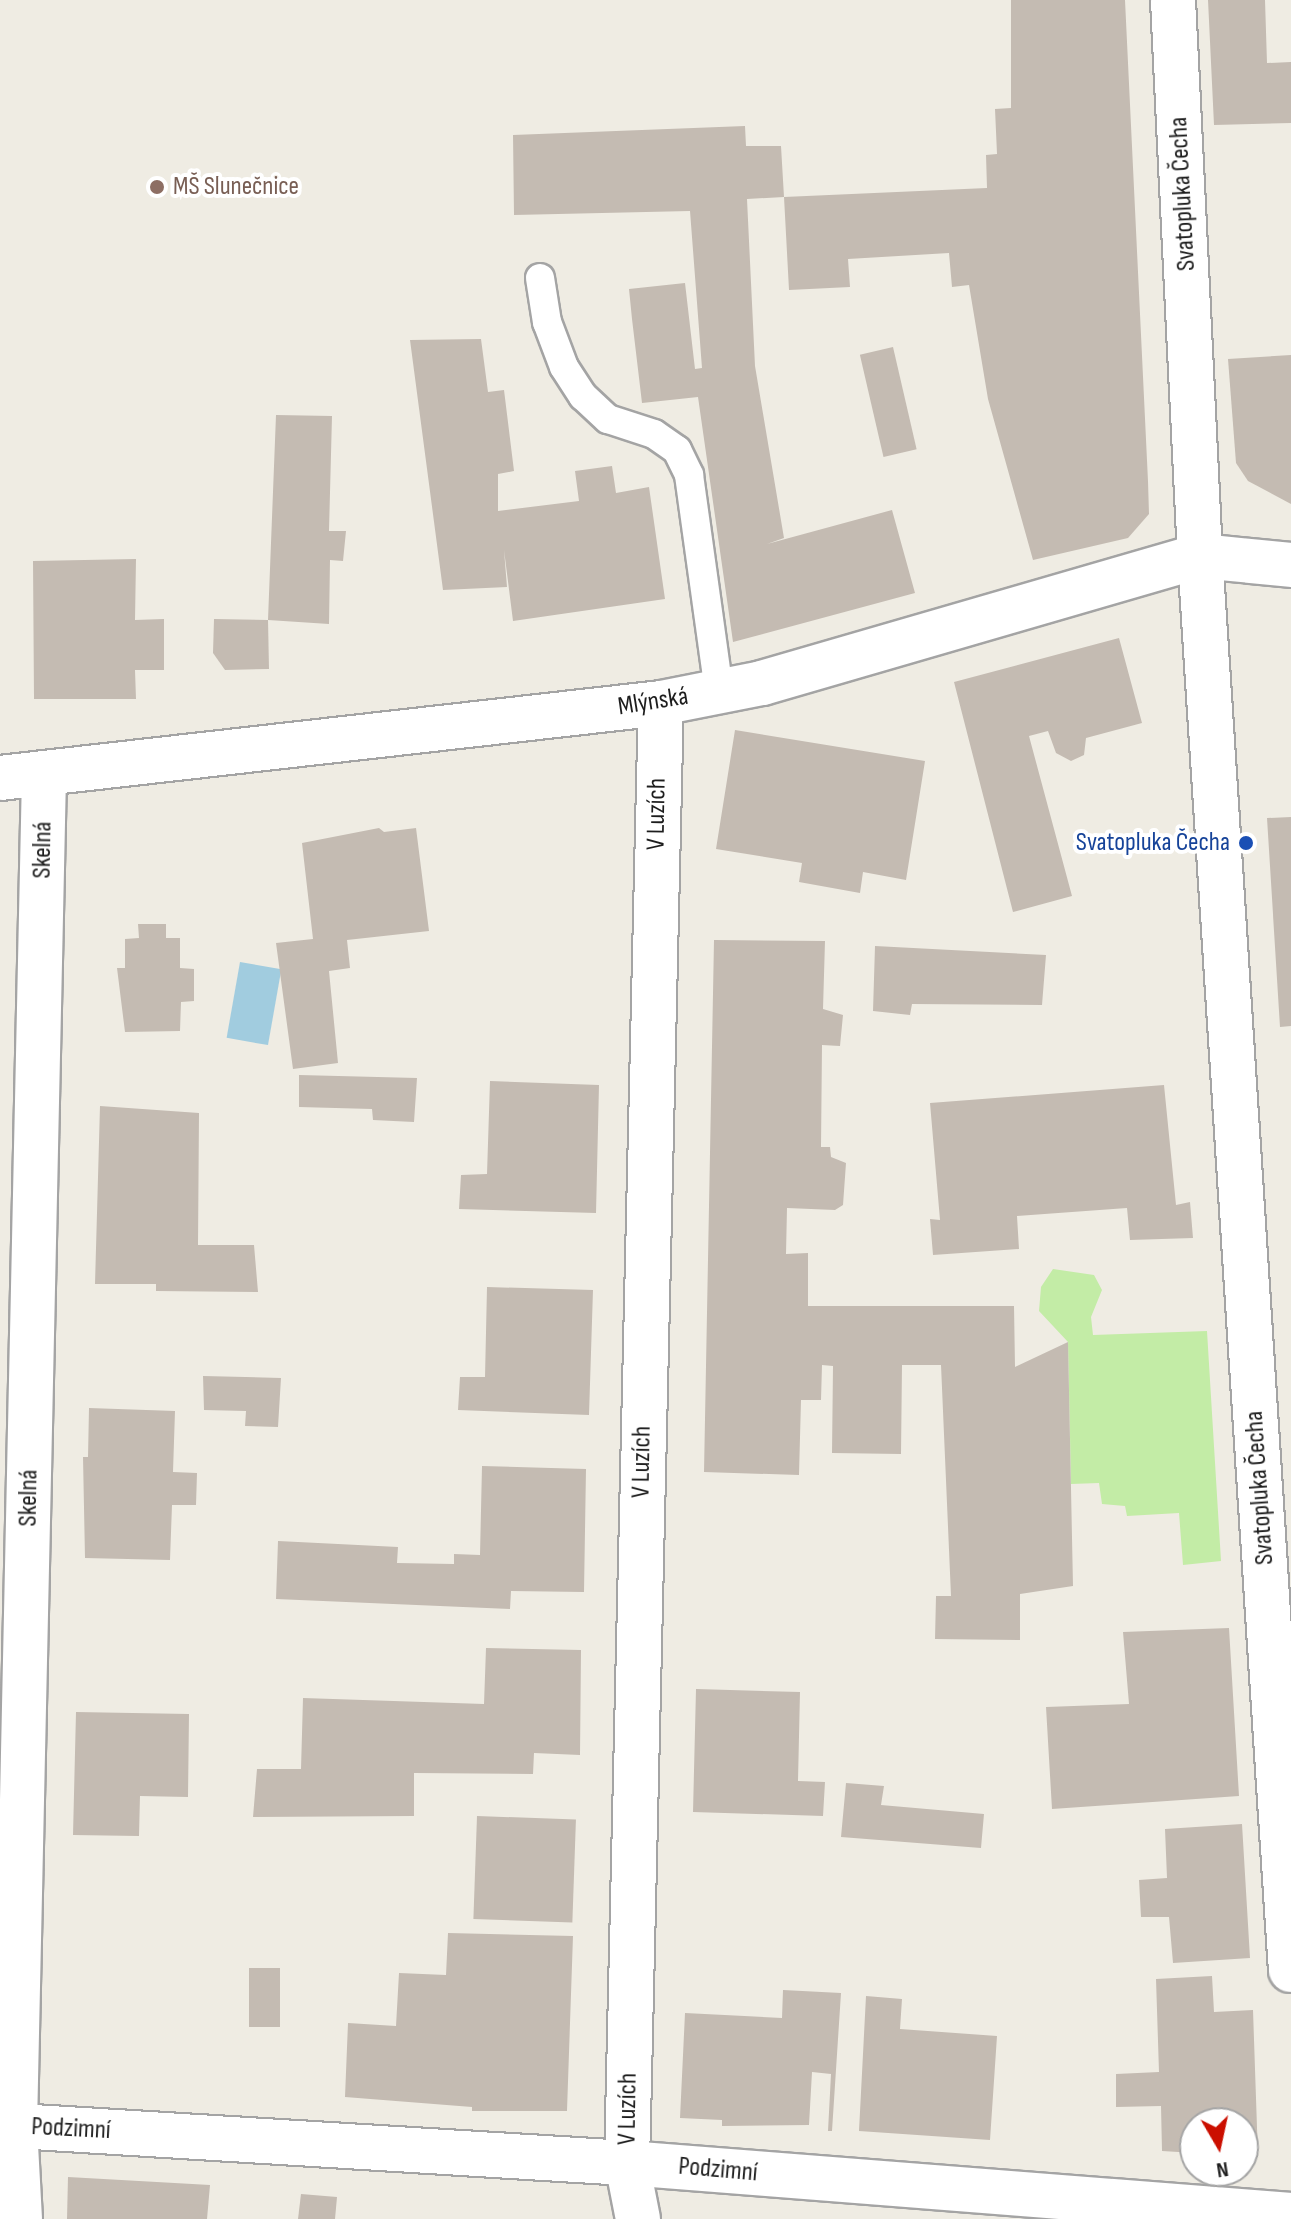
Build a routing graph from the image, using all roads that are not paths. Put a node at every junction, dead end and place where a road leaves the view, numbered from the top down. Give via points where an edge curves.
1 (1173, 0) edge
2 (540, 278) dead end
3 (1200, 556) junction
4 (1291, 565) edge
5 (719, 691) junction
6 (661, 703) junction
7 (44, 776) junction
8 (0, 778) edge
9 (1291, 1970) edge
10 (8, 2125) edge
11 (627, 2163) junction
12 (1291, 2215) edge
13 (20, 2219) edge
14 (638, 2219) edge

1 - 3 street, Svatopluka Čecha
2 - 5 lane via 547,322 564,367 583,396 608,419 654,434 677,450 689,475
3 - 4 street, Mlýnská
3 - 5 street, Mlýnská
3 - 9 street, Svatopluka Čecha
5 - 6 street, Mlýnská
6 - 7 street, Mlýnská
6 - 11 street, V Luzích
7 - 8 street, Mlýnská
7 - 10 street, Skelná
10 - 11 street, Podzimní
10 - 13 street, Skelná
11 - 12 street, Podzimní
11 - 14 street, V Luzích

